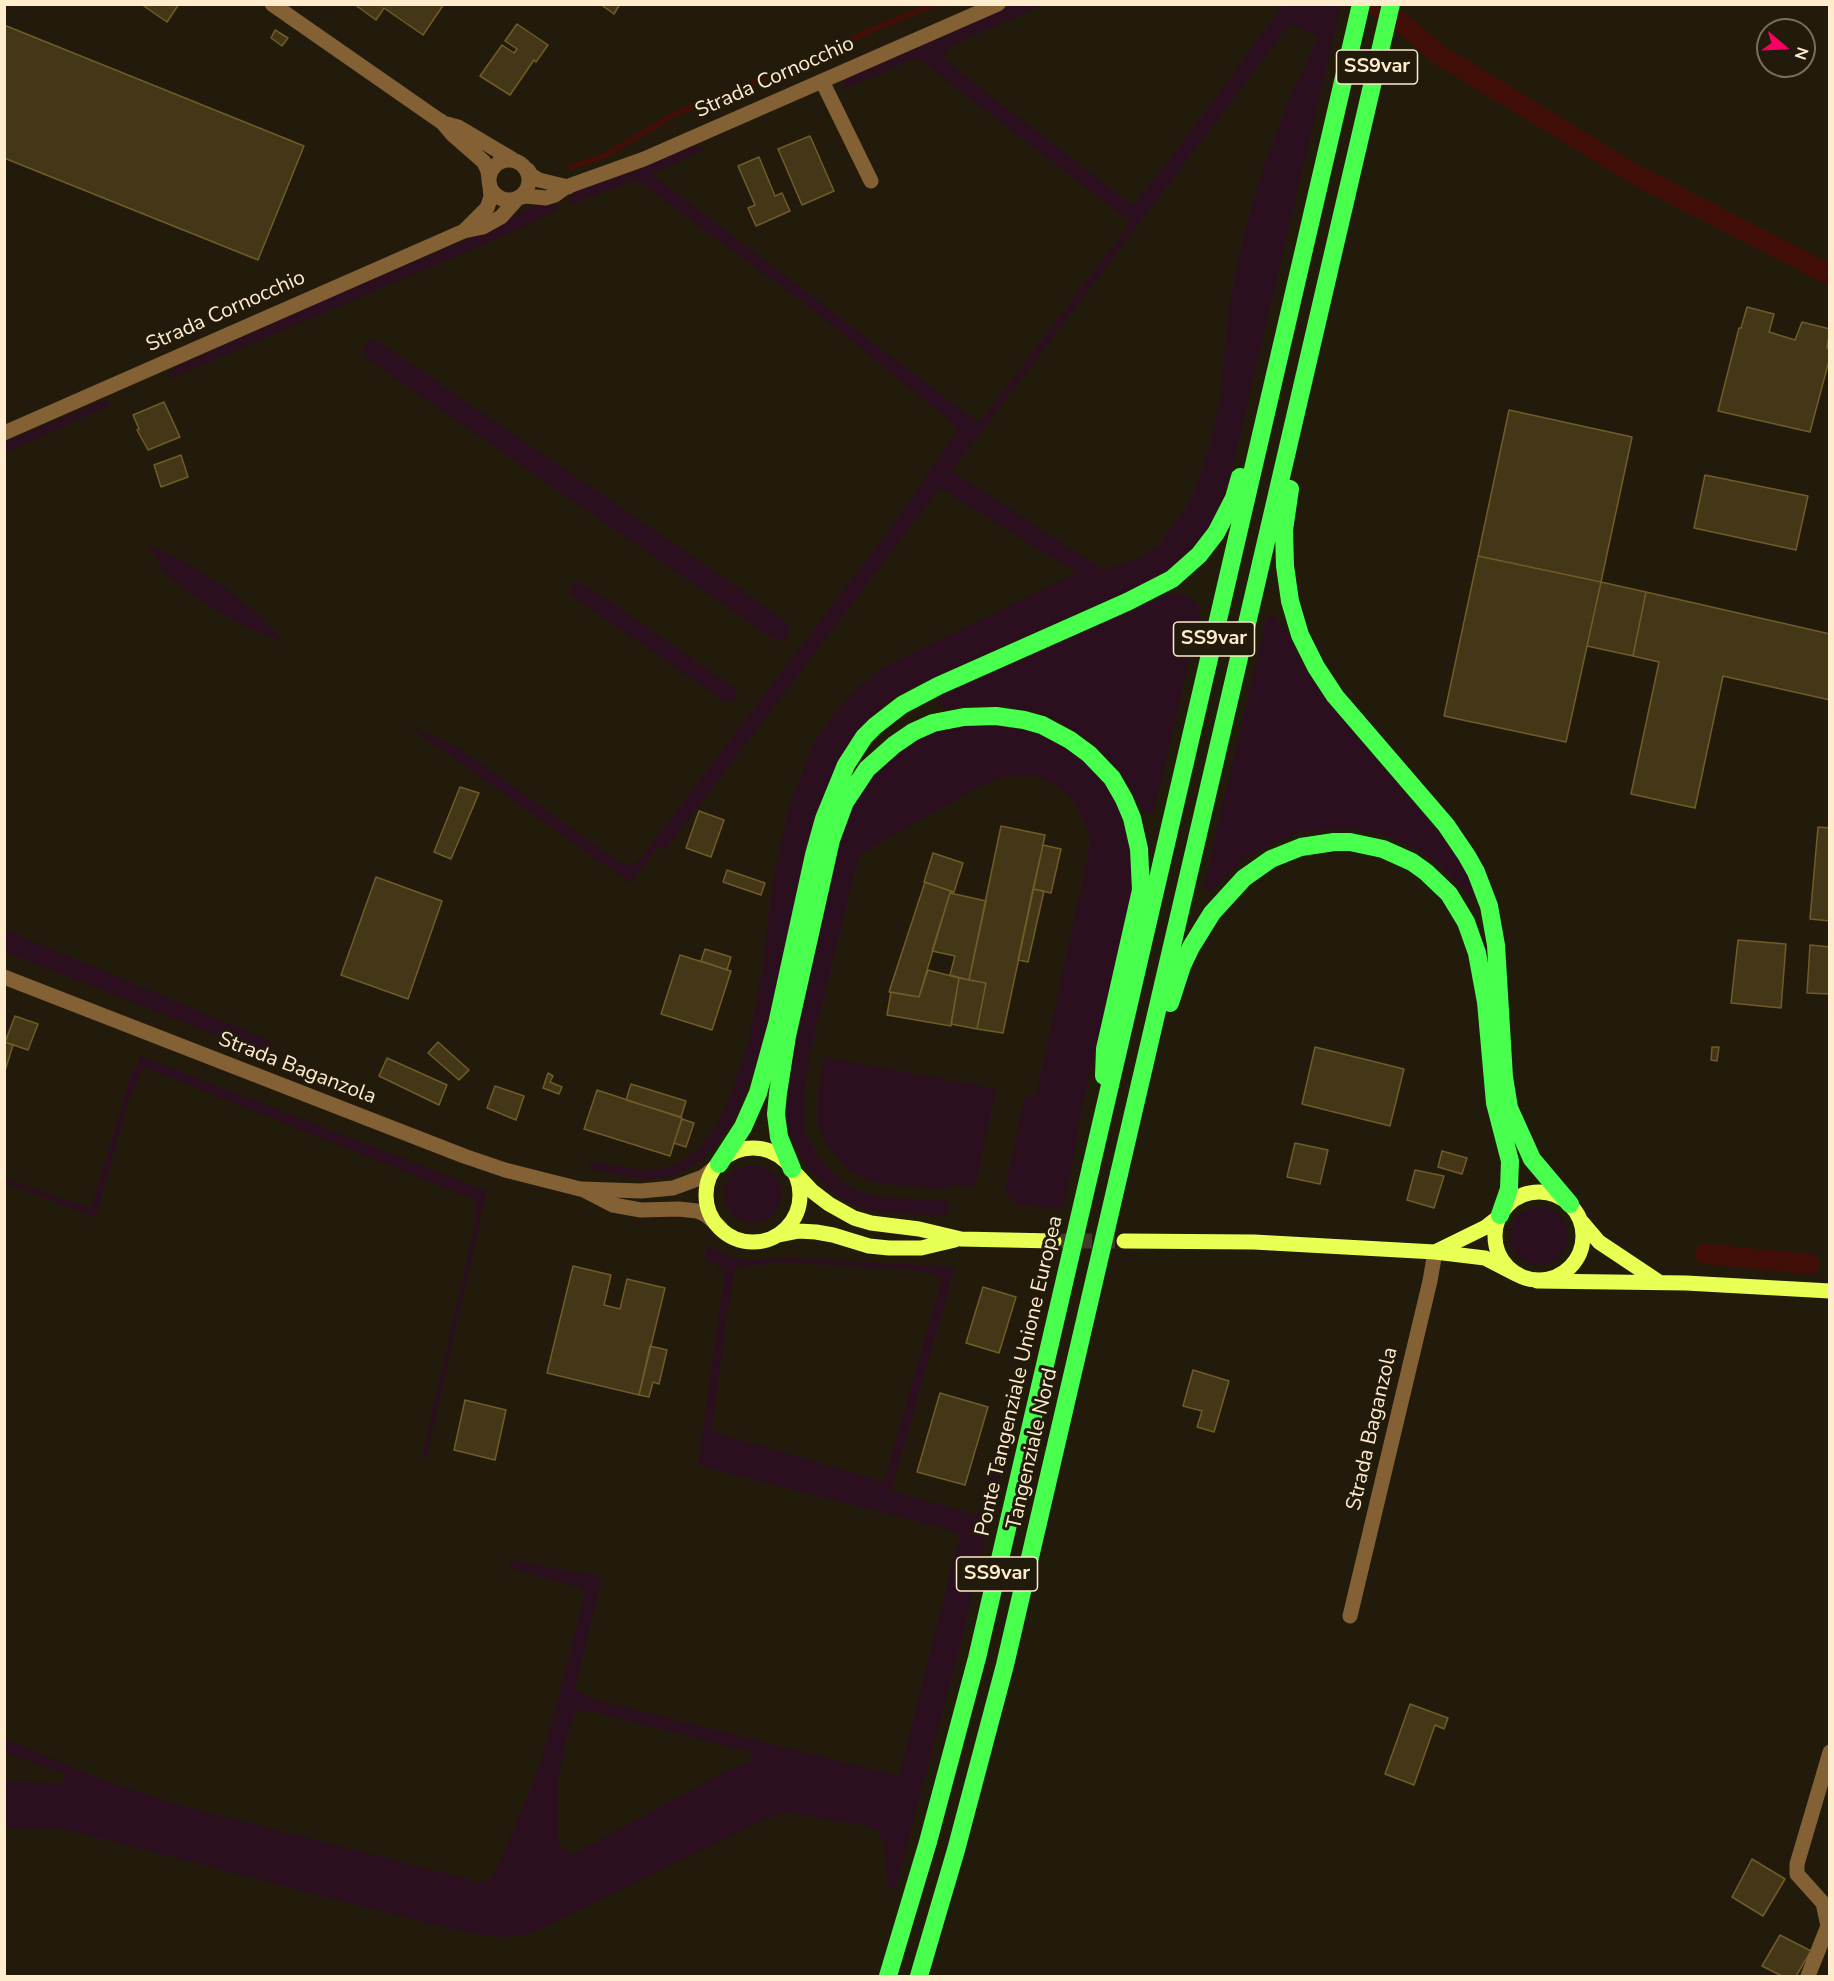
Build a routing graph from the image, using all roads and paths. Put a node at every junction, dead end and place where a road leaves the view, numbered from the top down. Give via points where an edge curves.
1 (272, 4) edge
2 (998, 4) edge
3 (1361, 4) edge
4 (1391, 4) edge
5 (822, 81) junction
6 (441, 121) junction
7 (512, 159) junction
8 (528, 170) junction
9 (872, 181) dead end
10 (490, 184) junction
11 (568, 187) junction
12 (518, 198) junction
13 (464, 231) junction
14 (1332, 260) junction
15 (1275, 374) junction
16 (4, 433) edge
17 (4, 977) edge
18 (1104, 1109) junction
19 (1125, 1150) junction
20 (719, 1164) junction
21 (792, 1169) junction
22 (579, 1188) junction
23 (1574, 1209) junction
24 (1500, 1215) junction
25 (720, 1227) junction
26 (776, 1236) junction
27 (961, 1239) junction
28 (1054, 1241) tunnel mouth
29 (1124, 1241) tunnel mouth
30 (1435, 1252) junction
31 (1516, 1274) junction
32 (1537, 1281) junction
33 (1659, 1282) junction
34 (1830, 1292) edge
35 (1350, 1616) dead end
36 (1830, 1752) edge
37 (888, 1977) edge
38 (919, 1977) edge
39 (1808, 1977) edge

1 - 6 street
2 - 5 street, Strada Cornocchio
3 - 15 highway, SS9var
4 - 14 highway, SS9var
5 - 9 street
5 - 11 street, Strada Cornocchio via 644,159
6 - 7 street
6 - 10 street via 484,162
7 - 8 street
7 - 10 street, Strada Cornocchio via 498,162 490,173
8 - 11 street via 536,179
8 - 12 street, Strada Cornocchio via 530,183
10 - 12 street, Strada Cornocchio via 500,198
10 - 13 street, Strada Cornocchio via 488,208
11 - 12 street, Strada Cornocchio via 550,197
12 - 13 street, Strada Cornocchio via 496,221
13 - 16 street, Strada Cornocchio
14 - 19 highway, SS9var
14 - 23 highway via 1319,355 1286,511 1284,566 1290,601 1300,635 1325,682 1446,825 1476,872 1489,906 1496,945 1509,1108 1532,1159
15 - 18 highway, SS9var
15 - 20 highway via 1254,415 1229,510 1207,545 1182,571 1135,599 920,695 875,726 854,751 818,837 759,1094
17 - 22 street, Strada Baganzola via 448,1151 504,1170
18 - 21 highway via 1105,1049 1141,890 1141,859 1132,818 1105,770 1080,746 1060,734 1033,722 1005,716 953,718 913,732 885,752 854,786 835,826 778,1093 778,1131
18 - 37 highway, Ponte Tangenziale Unione Europea / SS9var, bridge via 977,1658
19 - 24 highway via 1150,1094 1182,966 1221,901 1257,867 1286,852 1317,843 1368,845 1398,854 1432,877 1458,907 1472,938 1485,994 1495,1103 1510,1161 1509,1189
19 - 38 highway, Tangenziale Nord / SS9var, bridge via 1003,1677
20 - 21 main road, Strada Baganzola via 738,1151 760,1149 775,1154
20 - 22 street, Strada Baganzola via 703,1177 673,1188
20 - 25 main road via 710,1177 707,1200
21 - 26 main road via 798,1183 799,1206 793,1220
21 - 27 main road, Strada Baganzola via 820,1198 854,1218
22 - 25 street, Strada Baganzola via 623,1207 697,1211
23 - 24 main road via 1551,1193 1529,1193 1515,1199
23 - 32 main road via 1583,1229 1583,1243 1575,1263 1558,1276
23 - 33 main road via 1599,1242
24 - 30 main road via 1486,1227
24 - 31 main road via 1496,1244 1500,1258
25 - 26 main road, Strada Baganzola via 746,1241
26 - 27 main road, Strada Baganzola via 816,1232 869,1246 895,1248 921,1248
27 - 28 main road, Strada Baganzola
29 - 30 main road via 1254,1242
30 - 31 main road via 1485,1258
30 - 35 street, Strada Baganzola
31 - 32 main road
32 - 33 main road
33 - 34 main road
36 - 39 street via 1797,1864 1797,1874 1823,1903 1828,1926

